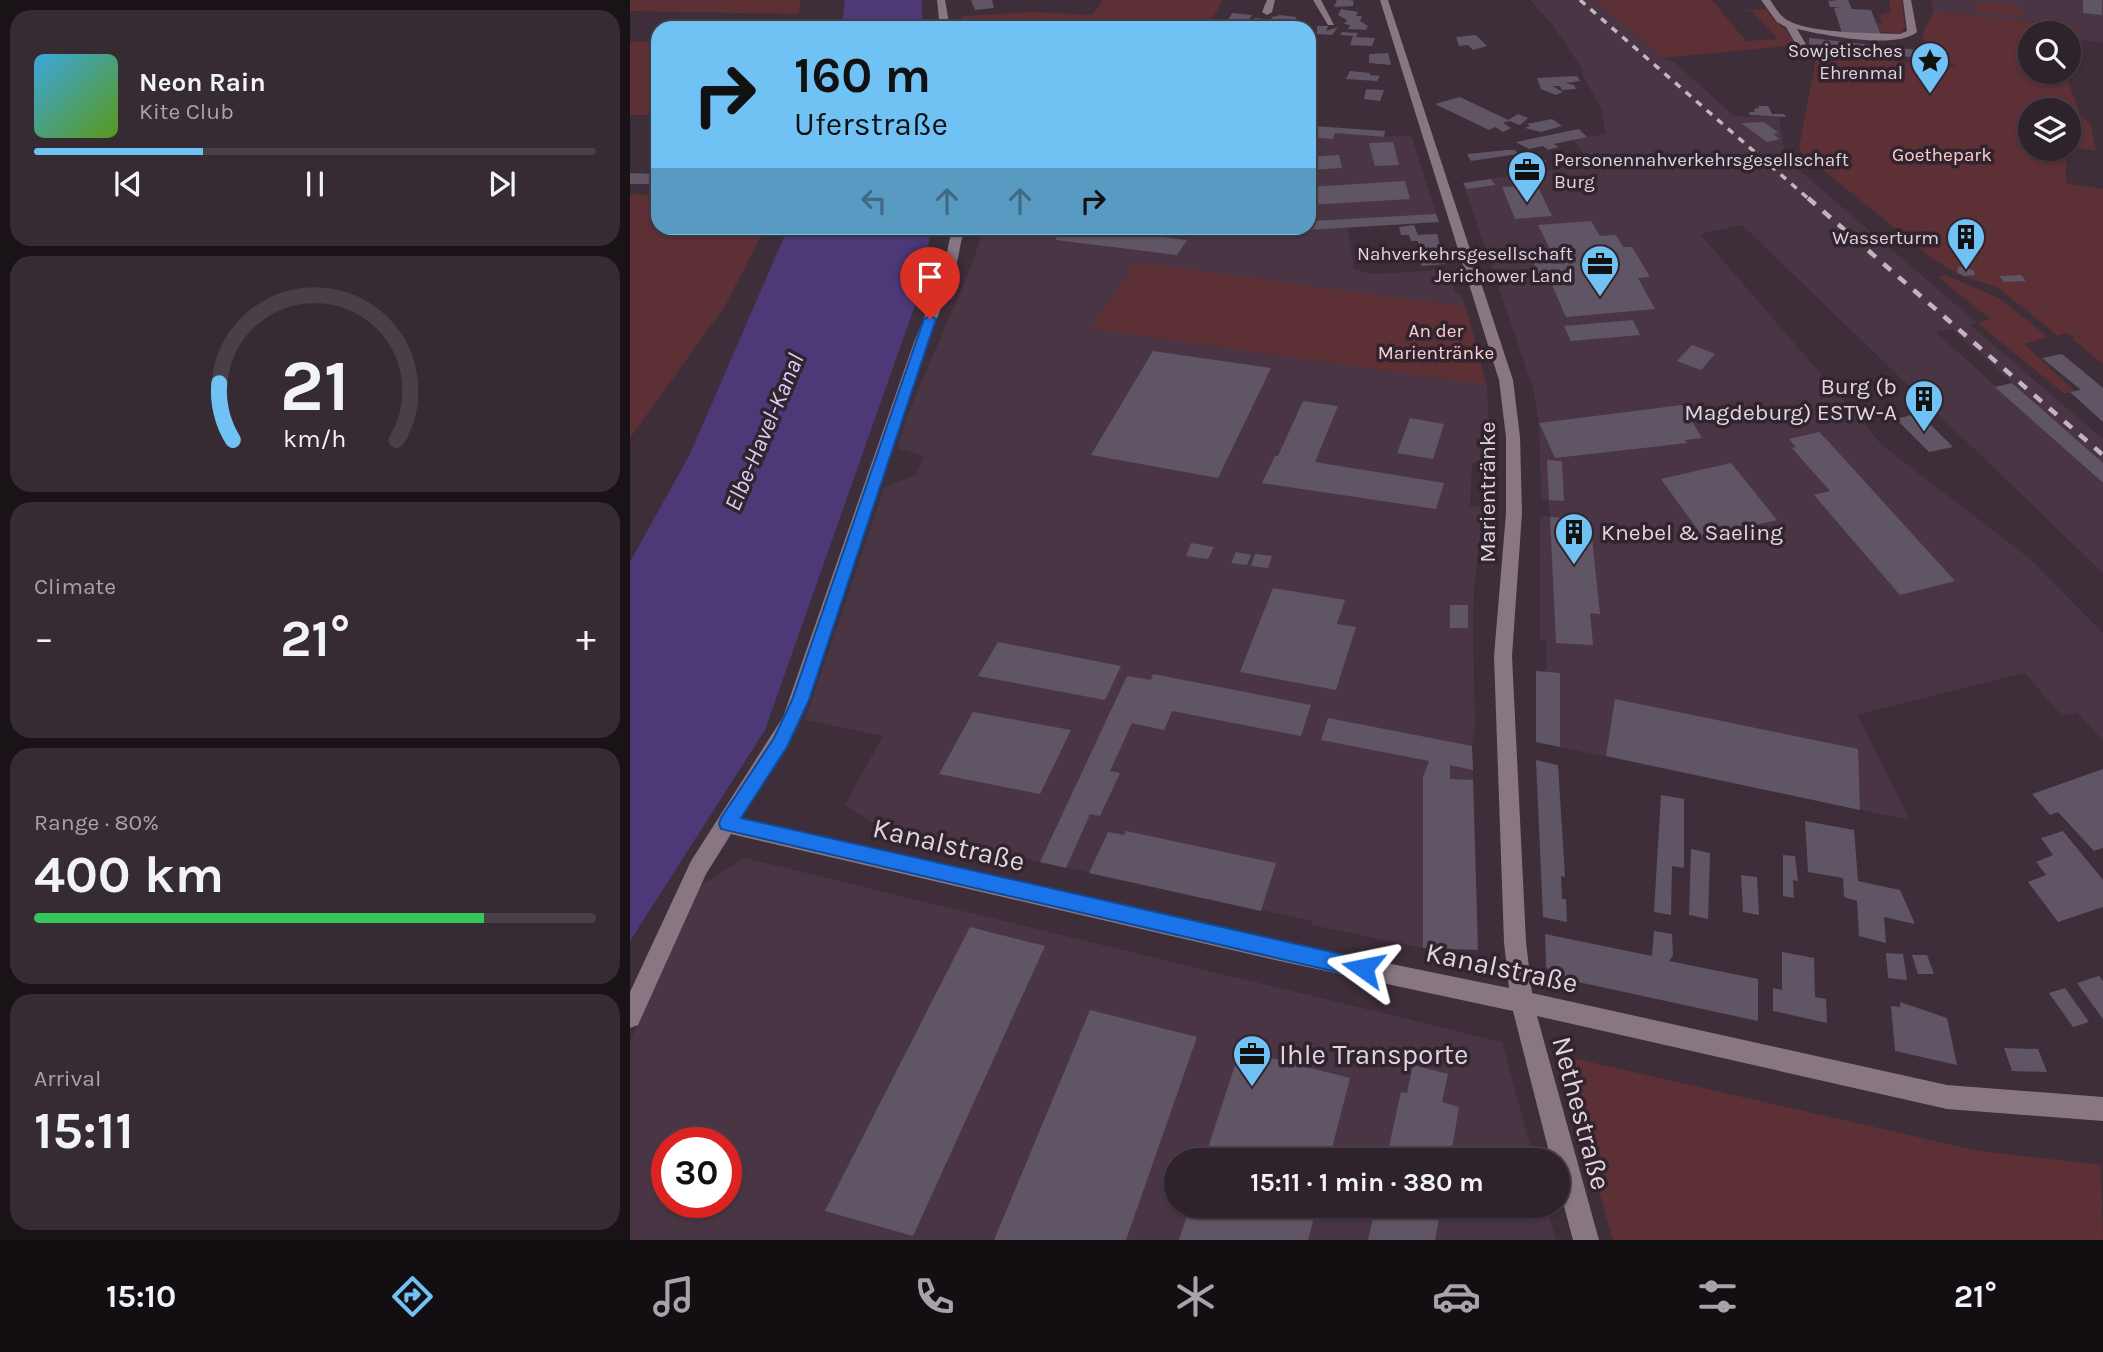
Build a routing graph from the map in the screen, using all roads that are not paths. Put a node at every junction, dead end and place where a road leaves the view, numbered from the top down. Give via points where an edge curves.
1 (941, 0) edge
2 (1271, 0) edge
3 (1317, 0) edge
4 (1384, 0) edge
5 (1765, 0) edge
6 (1907, 0) edge
7 (1267, 12) dead end
8 (945, 21) edge
9 (1331, 23) dead end
10 (1790, 25) junction
11 (1806, 52) dead end
12 (957, 235) edge
13 (728, 824) junction
14 (1522, 1002) junction
15 (630, 1017) edge
16 (2101, 1114) edge
17 (1586, 1240) edge

1 - 8 street
2 - 7 street
3 - 9 street
4 - 14 street, Marientränke via 1508,392 1514,513 1503,656 1515,942
5 - 10 street via 1780,20
6 - 10 street via 1912,32 1902,37 1844,35
10 - 11 street
12 - 13 street via 949,272 800,700 781,742
13 - 14 street, Kanalstraße
13 - 15 street via 688,889
14 - 16 street, Kanalstraße via 1947,1097
14 - 17 street, Nethestraße

